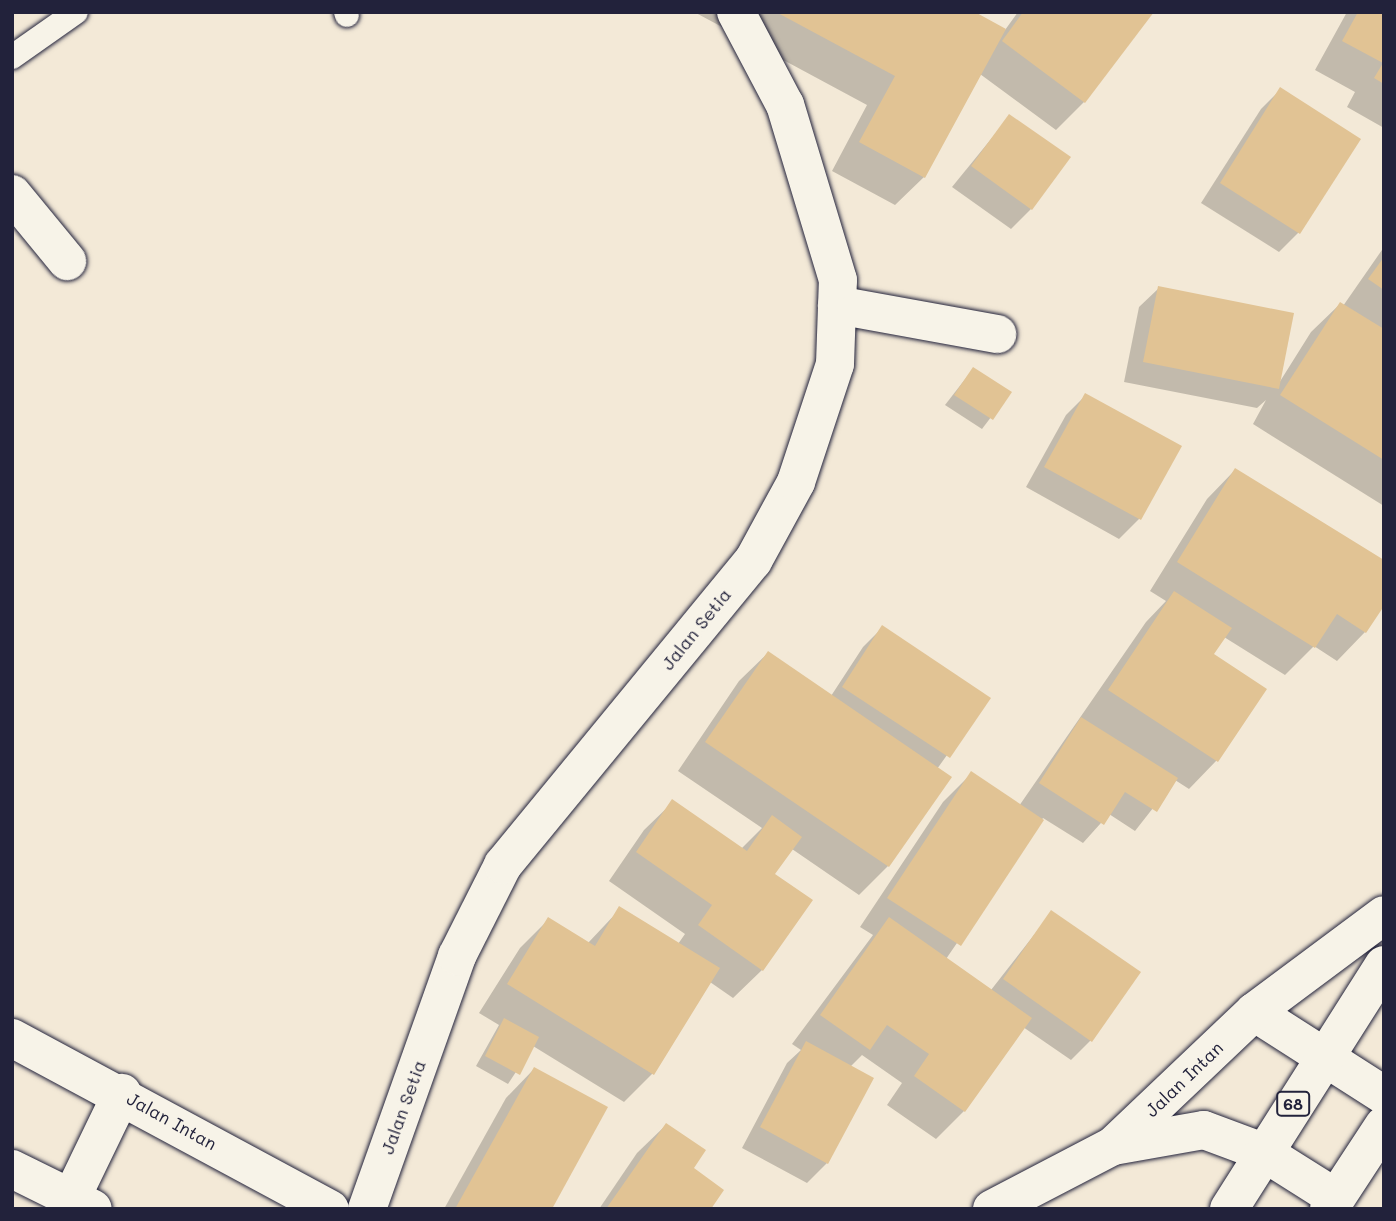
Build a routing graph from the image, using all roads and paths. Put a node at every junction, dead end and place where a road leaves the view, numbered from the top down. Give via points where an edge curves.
1 (76, 12) edge
2 (736, 12) edge
3 (12, 57) edge
4 (12, 194) edge
5 (67, 261) dead end
6 (837, 305) junction
7 (997, 334) dead end
8 (1384, 915) edge
9 (1384, 965) edge
10 (1254, 1012) junction
11 (12, 1038) edge
12 (1323, 1056) junction
13 (122, 1093) junction
14 (1384, 1095) edge
15 (1384, 1125) edge
16 (1113, 1146) junction
17 (1263, 1152) junction
18 (12, 1169) edge
19 (1333, 1203) edge
20 (77, 1205) edge
21 (330, 1209) edge
22 (367, 1209) edge
23 (992, 1209) edge
24 (1229, 1209) edge

1 - 3 lane
2 - 6 street, Jalan Setia via 786,104 838,280
4 - 5 street
6 - 7 street
6 - 22 street, Jalan Setia via 835,364 796,482 753,561 503,865 457,956
8 - 10 street, Jalan Intan
9 - 12 street, 68
10 - 12 street
10 - 16 street, Jalan Intan
11 - 13 street, Jalan Intan
12 - 14 street
12 - 17 street, 68
13 - 20 street
13 - 21 street, Jalan Intan
15 - 19 street
16 - 17 street, Jalan Intan via 1204,1130
16 - 23 street, Jalan Intan
17 - 19 street, Jalan Intan
17 - 24 street, 68
18 - 20 street

